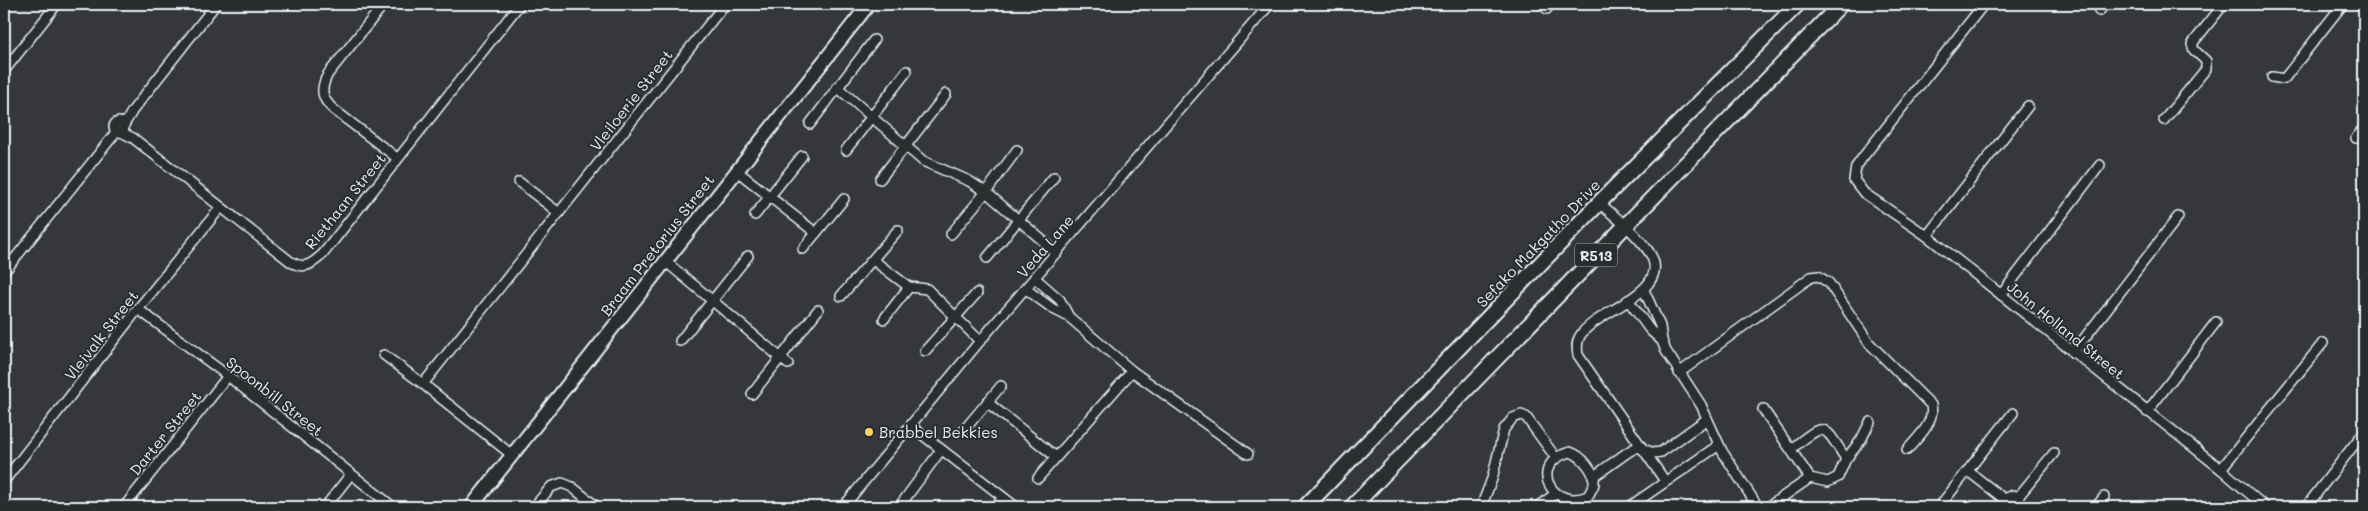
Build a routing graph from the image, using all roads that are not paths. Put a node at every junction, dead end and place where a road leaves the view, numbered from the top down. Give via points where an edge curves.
1 (57, 4) edge
2 (216, 4) edge
3 (384, 4) edge
4 (520, 4) edge
5 (724, 4) edge
6 (869, 4) edge
7 (1270, 4) edge
8 (1798, 4) edge
9 (1841, 4) edge
10 (1984, 4) edge
11 (2105, 4) edge
12 (2224, 4) edge
13 (2343, 4) edge
14 (2360, 4) edge
15 (2364, 7) edge
16 (2099, 12) dead end
17 (874, 40) dead end
18 (4, 71) edge
19 (907, 71) dead end
20 (2272, 77) dead end
21 (837, 87) junction
22 (946, 94) dead end
23 (2028, 106) dead end
24 (871, 116) junction
25 (2164, 120) dead end
26 (810, 124) dead end
27 (120, 128) junction
28 (2364, 128) edge
29 (2356, 138) dead end
30 (906, 146) junction
31 (846, 150) dead end
32 (1017, 150) dead end
33 (802, 156) dead end
34 (397, 158) junction
35 (2100, 165) dead end
36 (737, 171) junction
37 (1054, 177) dead end
38 (880, 179) dead end
39 (519, 182) dead end
40 (986, 192) junction
41 (770, 197) junction
42 (844, 199) dead end
43 (1600, 203) junction
44 (221, 207) junction
45 (559, 213) junction
46 (755, 215) dead end
47 (2178, 217) dead end
48 (1019, 221) junction
49 (1625, 225) junction
50 (898, 230) dead end
51 (816, 233) junction
52 (951, 234) dead end
53 (1926, 236) junction
54 (803, 249) dead end
55 (1057, 253) junction
56 (748, 256) dead end
57 (987, 258) dead end
58 (873, 260) junction
59 (665, 261) junction
60 (4, 272) edge
61 (1035, 278) junction
62 (909, 287) junction
63 (1026, 289) junction
64 (1644, 290) junction
65 (977, 293) dead end
66 (2001, 295) junction
67 (841, 296) dead end
68 (1628, 300) junction
69 (711, 302) junction
70 (138, 309) junction
71 (818, 310) dead end
72 (955, 317) junction
73 (1069, 317) junction
74 (884, 319) dead end
75 (2216, 322) dead end
76 (680, 341) dead end
77 (980, 341) junction
78 (1662, 341) junction
79 (2322, 343) dead end
80 (925, 351) dead end
81 (2073, 353) junction
82 (384, 355) dead end
83 (780, 358) junction
84 (788, 364) dead end
85 (1132, 371) junction
86 (1679, 373) junction
87 (228, 376) junction
88 (423, 384) junction
89 (1001, 386) dead end
90 (752, 394) dead end
91 (988, 402) junction
92 (1763, 409) dead end
93 (2147, 412) junction
94 (2013, 413) dead end
95 (1707, 419) junction
96 (1870, 422) dead end
97 (911, 426) junction
98 (964, 430) dead end
99 (2364, 432) edge
100 (1719, 445) junction
101 (1791, 449) junction
102 (941, 450) junction
103 (1644, 450) junction
104 (1907, 450) dead end
105 (2054, 453) dead end
106 (1248, 454) dead end
107 (512, 455) junction
108 (1056, 457) junction
109 (1556, 458) junction
110 (1846, 459) junction
111 (2221, 469) junction
112 (1968, 471) junction
113 (351, 474) junction
114 (1593, 477) junction
115 (1038, 478) dead end
116 (1810, 478) junction
117 (4, 481) edge
118 (1665, 481) junction
119 (1554, 495) junction
120 (2018, 497) junction
121 (2104, 497) dead end
122 (1003, 498) junction
123 (2003, 503) edge
124 (124, 507) edge
125 (325, 507) edge
126 (393, 507) edge
127 (471, 507) edge
128 (534, 507) edge
129 (597, 507) edge
130 (843, 507) edge
131 (898, 507) edge
132 (995, 507) edge
133 (1016, 507) edge
134 (1305, 507) edge
135 (1352, 507) edge
136 (1481, 507) edge
137 (1537, 507) edge
138 (1629, 507) edge
139 (1758, 507) edge
140 (1768, 507) edge
141 (1939, 507) edge
142 (2022, 507) edge
143 (2096, 507) edge
144 (2264, 507) edge
145 (2306, 507) edge

1 - 18 street
2 - 27 street
3 - 34 street via 328,74 322,93 333,109
4 - 34 street, Riethaan Street
5 - 45 street, Vleiloerie Street
6 - 36 street, Braam Pretorius Street
7 - 55 street, Veda Lane
8 - 43 main road, Sefako Makgatho Drive / R513
9 - 49 main road, R513
10 - 53 street, John Holland Street via 1862,157 1853,175 1864,193
11 - 16 street
12 - 25 street via 2192,44 2206,61 2206,68
13 - 20 street via 2284,79
14 - 15 street
17 - 21 street
19 - 24 street
21 - 24 street
21 - 26 street
22 - 30 street
23 - 53 street
24 - 30 street
24 - 31 street
27 - 44 street, Riethaan Street
27 - 60 street
28 - 29 street
30 - 38 street
30 - 40 street via 929,165 969,181
32 - 40 street
33 - 41 street
34 - 44 street, Riethaan Street via 323,254 306,266 299,267 291,262
35 - 66 street
36 - 41 street
36 - 59 street, Braam Pretorius Street
37 - 48 street
39 - 45 street
40 - 48 street
40 - 52 street
41 - 46 street
41 - 51 street
42 - 51 street
43 - 49 street
43 - 134 main road, Sefako Makgatho Drive / R513
44 - 70 street, Vleivalk Street
45 - 88 street, Vleiloerie Street
47 - 81 street
48 - 55 street
48 - 57 street
49 - 64 street via 1652,258 1652,278
49 - 135 main road, R513
50 - 58 street
51 - 54 street
53 - 66 street, John Holland Street
55 - 61 street, Veda Lane
56 - 69 street
58 - 62 street
58 - 67 street
59 - 69 street
59 - 107 street, Braam Pretorius Street
61 - 63 street, Veda Lane
61 - 73 street via 1060,300
62 - 72 street via 927,289
62 - 74 street
63 - 73 street
63 - 77 street, Veda Lane
64 - 68 street
64 - 78 street via 1660,326
65 - 72 street
66 - 81 street, John Holland Street
68 - 78 street
68 - 103 street via 1584,332 1577,348 1583,365
69 - 76 street
69 - 83 street
70 - 87 street, Spoonbill Street
70 - 117 street, Vleivalk Street
71 - 83 street
72 - 77 street
72 - 80 street
73 - 85 street
75 - 93 street
77 - 97 street, Veda Lane
78 - 86 street
79 - 111 street
81 - 93 street, John Holland Street
82 - 88 street
83 - 84 street
83 - 90 street
85 - 106 street
85 - 108 street
86 - 95 street via 1701,404
86 - 104 street via 1811,277 1818,276 1829,283 1869,343 1931,405 1932,416
87 - 113 street, Spoonbill Street
87 - 124 street, Darter Street
88 - 107 street
89 - 91 street
91 - 98 street
91 - 108 street
92 - 101 street
93 - 111 street, John Holland Street
94 - 112 street
95 - 100 street
95 - 103 street via 1661,452
96 - 110 street
97 - 102 street
97 - 130 street, Veda Lane
99 - 145 street
100 - 118 street
100 - 139 street
101 - 110 street via 1816,429 1822,429 1828,432
101 - 116 street
102 - 122 street
102 - 131 street
103 - 114 street via 1638,448 1628,452
103 - 118 street
105 - 120 street
107 - 127 street, Braam Pretorius Street
108 - 115 street
109 - 114 street via 1573,453 1592,471
109 - 119 street via 1548,467 1547,474
109 - 136 street via 1526,417 1513,418 1504,429 1492,479
110 - 116 street via 1843,470 1833,481 1820,482
111 - 144 street, John Holland Street
112 - 123 street
112 - 141 street
113 - 125 street
113 - 126 street, Spoonbill Street
114 - 119 street via 1591,490 1582,500 1567,502
116 - 140 street
118 - 138 street
119 - 137 street
120 - 123 street via 2010,495
120 - 142 street
121 - 143 street
122 - 132 street
122 - 133 street
128 - 129 street via 551,487 562,483

